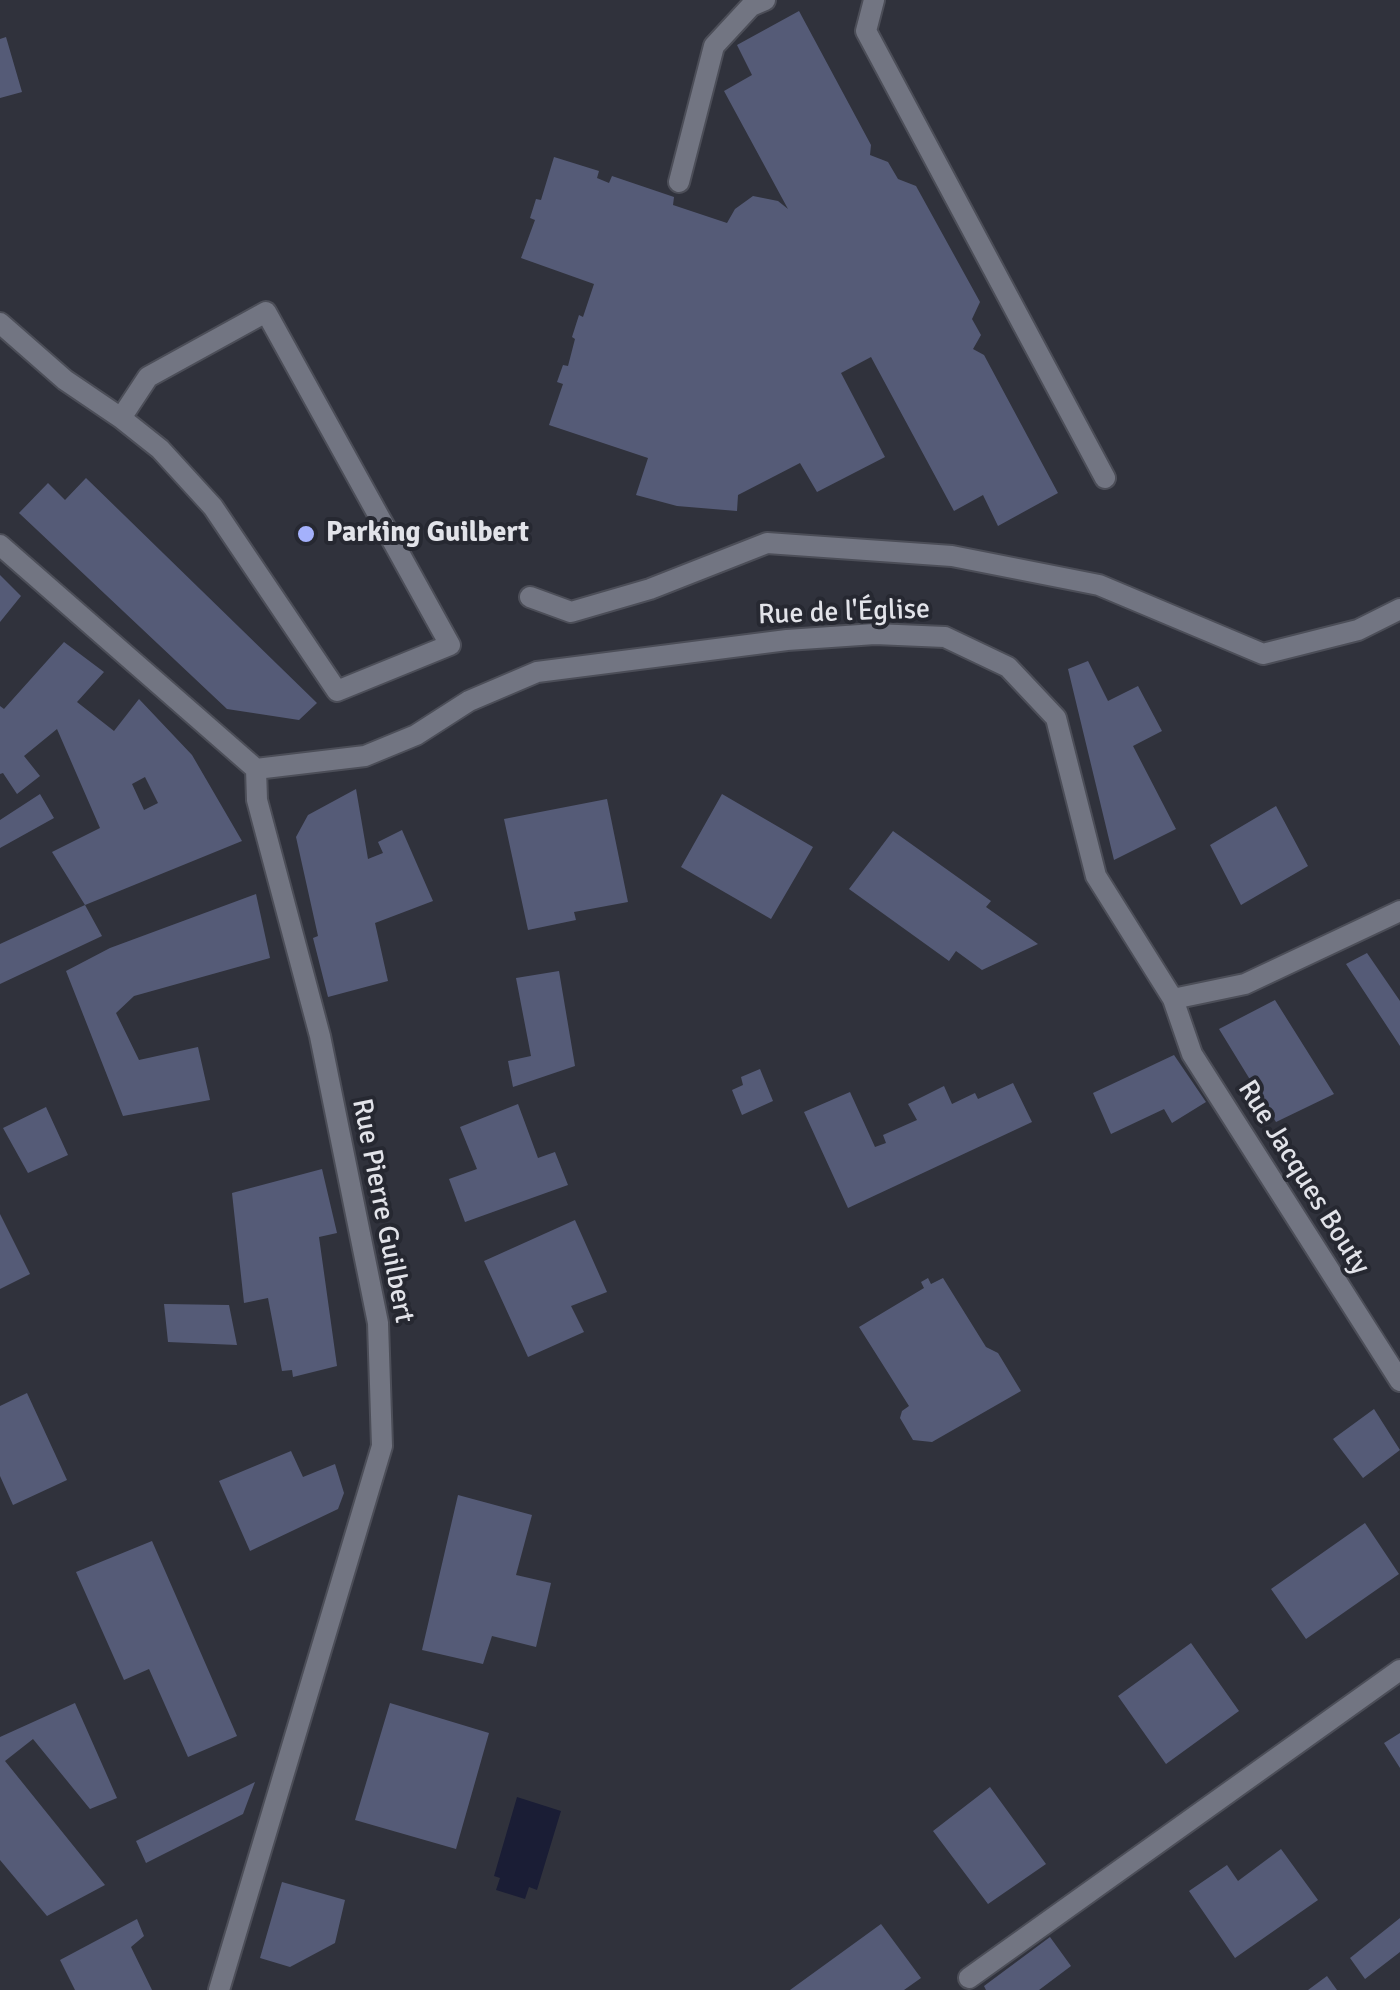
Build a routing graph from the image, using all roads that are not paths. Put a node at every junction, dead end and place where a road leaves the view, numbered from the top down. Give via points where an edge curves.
1 (765, 0) edge
2 (874, 0) edge
3 (679, 182) dead end
4 (0, 323) edge
5 (122, 418) junction
6 (1105, 478) dead end
7 (0, 545) edge
8 (530, 597) dead end
9 (1400, 609) edge
10 (256, 769) junction
11 (1400, 911) edge
12 (1174, 999) junction
13 (1400, 1382) edge
14 (1400, 1670) edge
15 (968, 1978) dead end
16 (219, 1990) edge

1 - 3 street via 714,46
2 - 6 street via 866,31
4 - 5 street via 65,380
5 - 5 street via 212,507 337,691 450,644 266,312 148,376
7 - 10 street
8 - 9 street via 571,612 768,543 952,556 1099,585 1263,654 1358,630
10 - 12 street, Rue de l'Église via 365,756 538,672 786,640 945,636 1008,667 1056,718 1096,876
10 - 16 street, Rue Pierre Guilbert via 257,800 320,1036 378,1323 382,1446
11 - 12 street via 1244,984
12 - 13 street, Rue Jacques Bouty via 1192,1054
14 - 15 street

